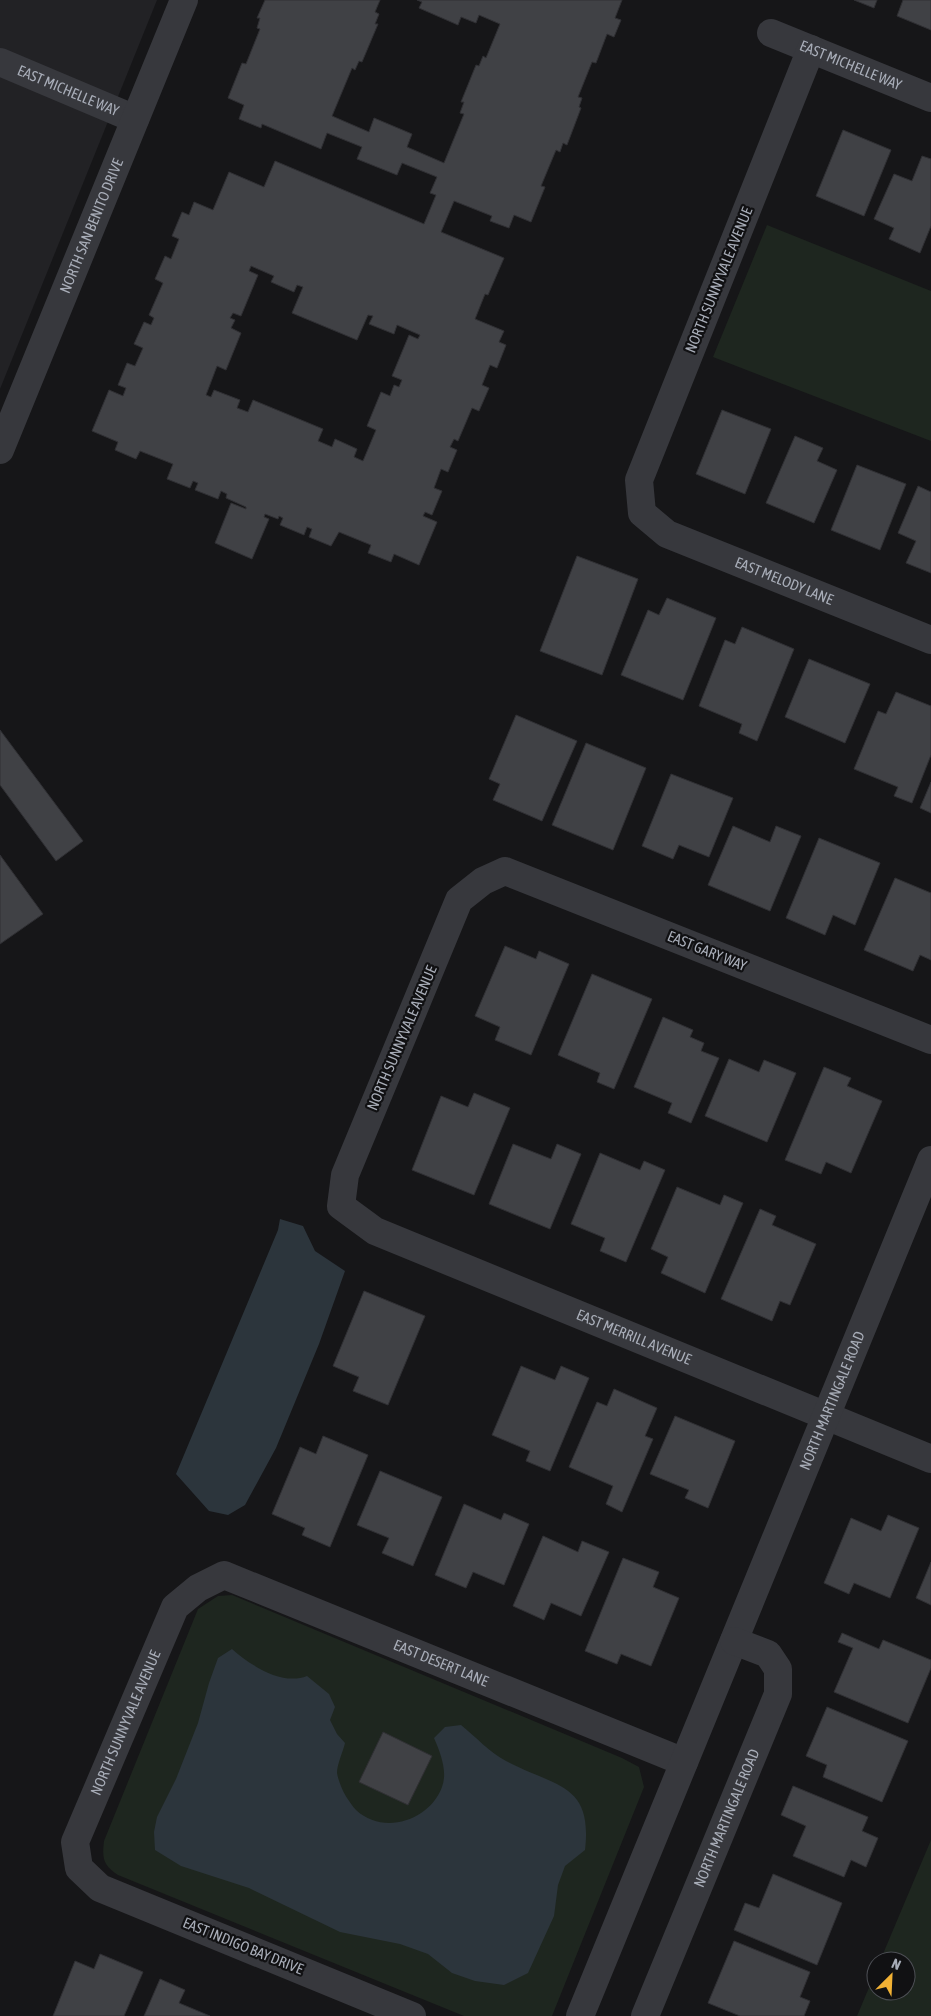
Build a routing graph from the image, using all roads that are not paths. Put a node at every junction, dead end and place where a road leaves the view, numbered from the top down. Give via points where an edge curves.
1 (184, 0) edge
2 (771, 33) dead end
3 (811, 49) junction
4 (0, 62) edge
5 (931, 98) edge
6 (135, 119) junction
7 (0, 450) edge
8 (642, 513) joint
9 (931, 640) edge
10 (483, 881) joint
11 (931, 1040) edge
12 (931, 1160) edge
13 (341, 1206) joint
14 (826, 1417) junction
15 (931, 1459) edge
16 (198, 1588) joint
17 (734, 1641) junction
18 (684, 1762) junction
19 (79, 1868) joint
20 (412, 2016) edge
21 (580, 2016) edge
22 (645, 2016) edge

1 - 6 street, NORTH SAN BENITO DRIVE
2 - 3 street, EAST MICHELLE WAY
3 - 5 street, EAST MICHELLE WAY
3 - 8 street, NORTH SUNNYVALE AVENUE via 639,480
4 - 6 street, EAST MICHELLE WAY
6 - 7 street, NORTH SAN BENITO DRIVE
8 - 9 street, EAST MELODY LANE via 667,534
10 - 11 street, EAST GARY WAY via 505,871
10 - 13 street, NORTH SUNNYVALE AVENUE via 459,900 345,1175
12 - 14 street, NORTH MARTINGALE ROAD
13 - 14 street, EAST MERRILL AVENUE via 375,1231
14 - 15 street, EAST MERRILL AVENUE
14 - 17 street, NORTH MARTINGALE ROAD
16 - 18 street, EAST DESERT LANE via 224,1575
16 - 19 street, NORTH SUNNYVALE AVENUE via 175,1607 171,1616 76,1842
17 - 18 street, NORTH MARTINGALE ROAD
17 - 22 street, NORTH MARTINGALE ROAD via 768,1654 778,1669 778,1694
18 - 21 street, NORTH MARTINGALE ROAD
19 - 20 street, EAST INDIGO BAY DRIVE via 100,1888

